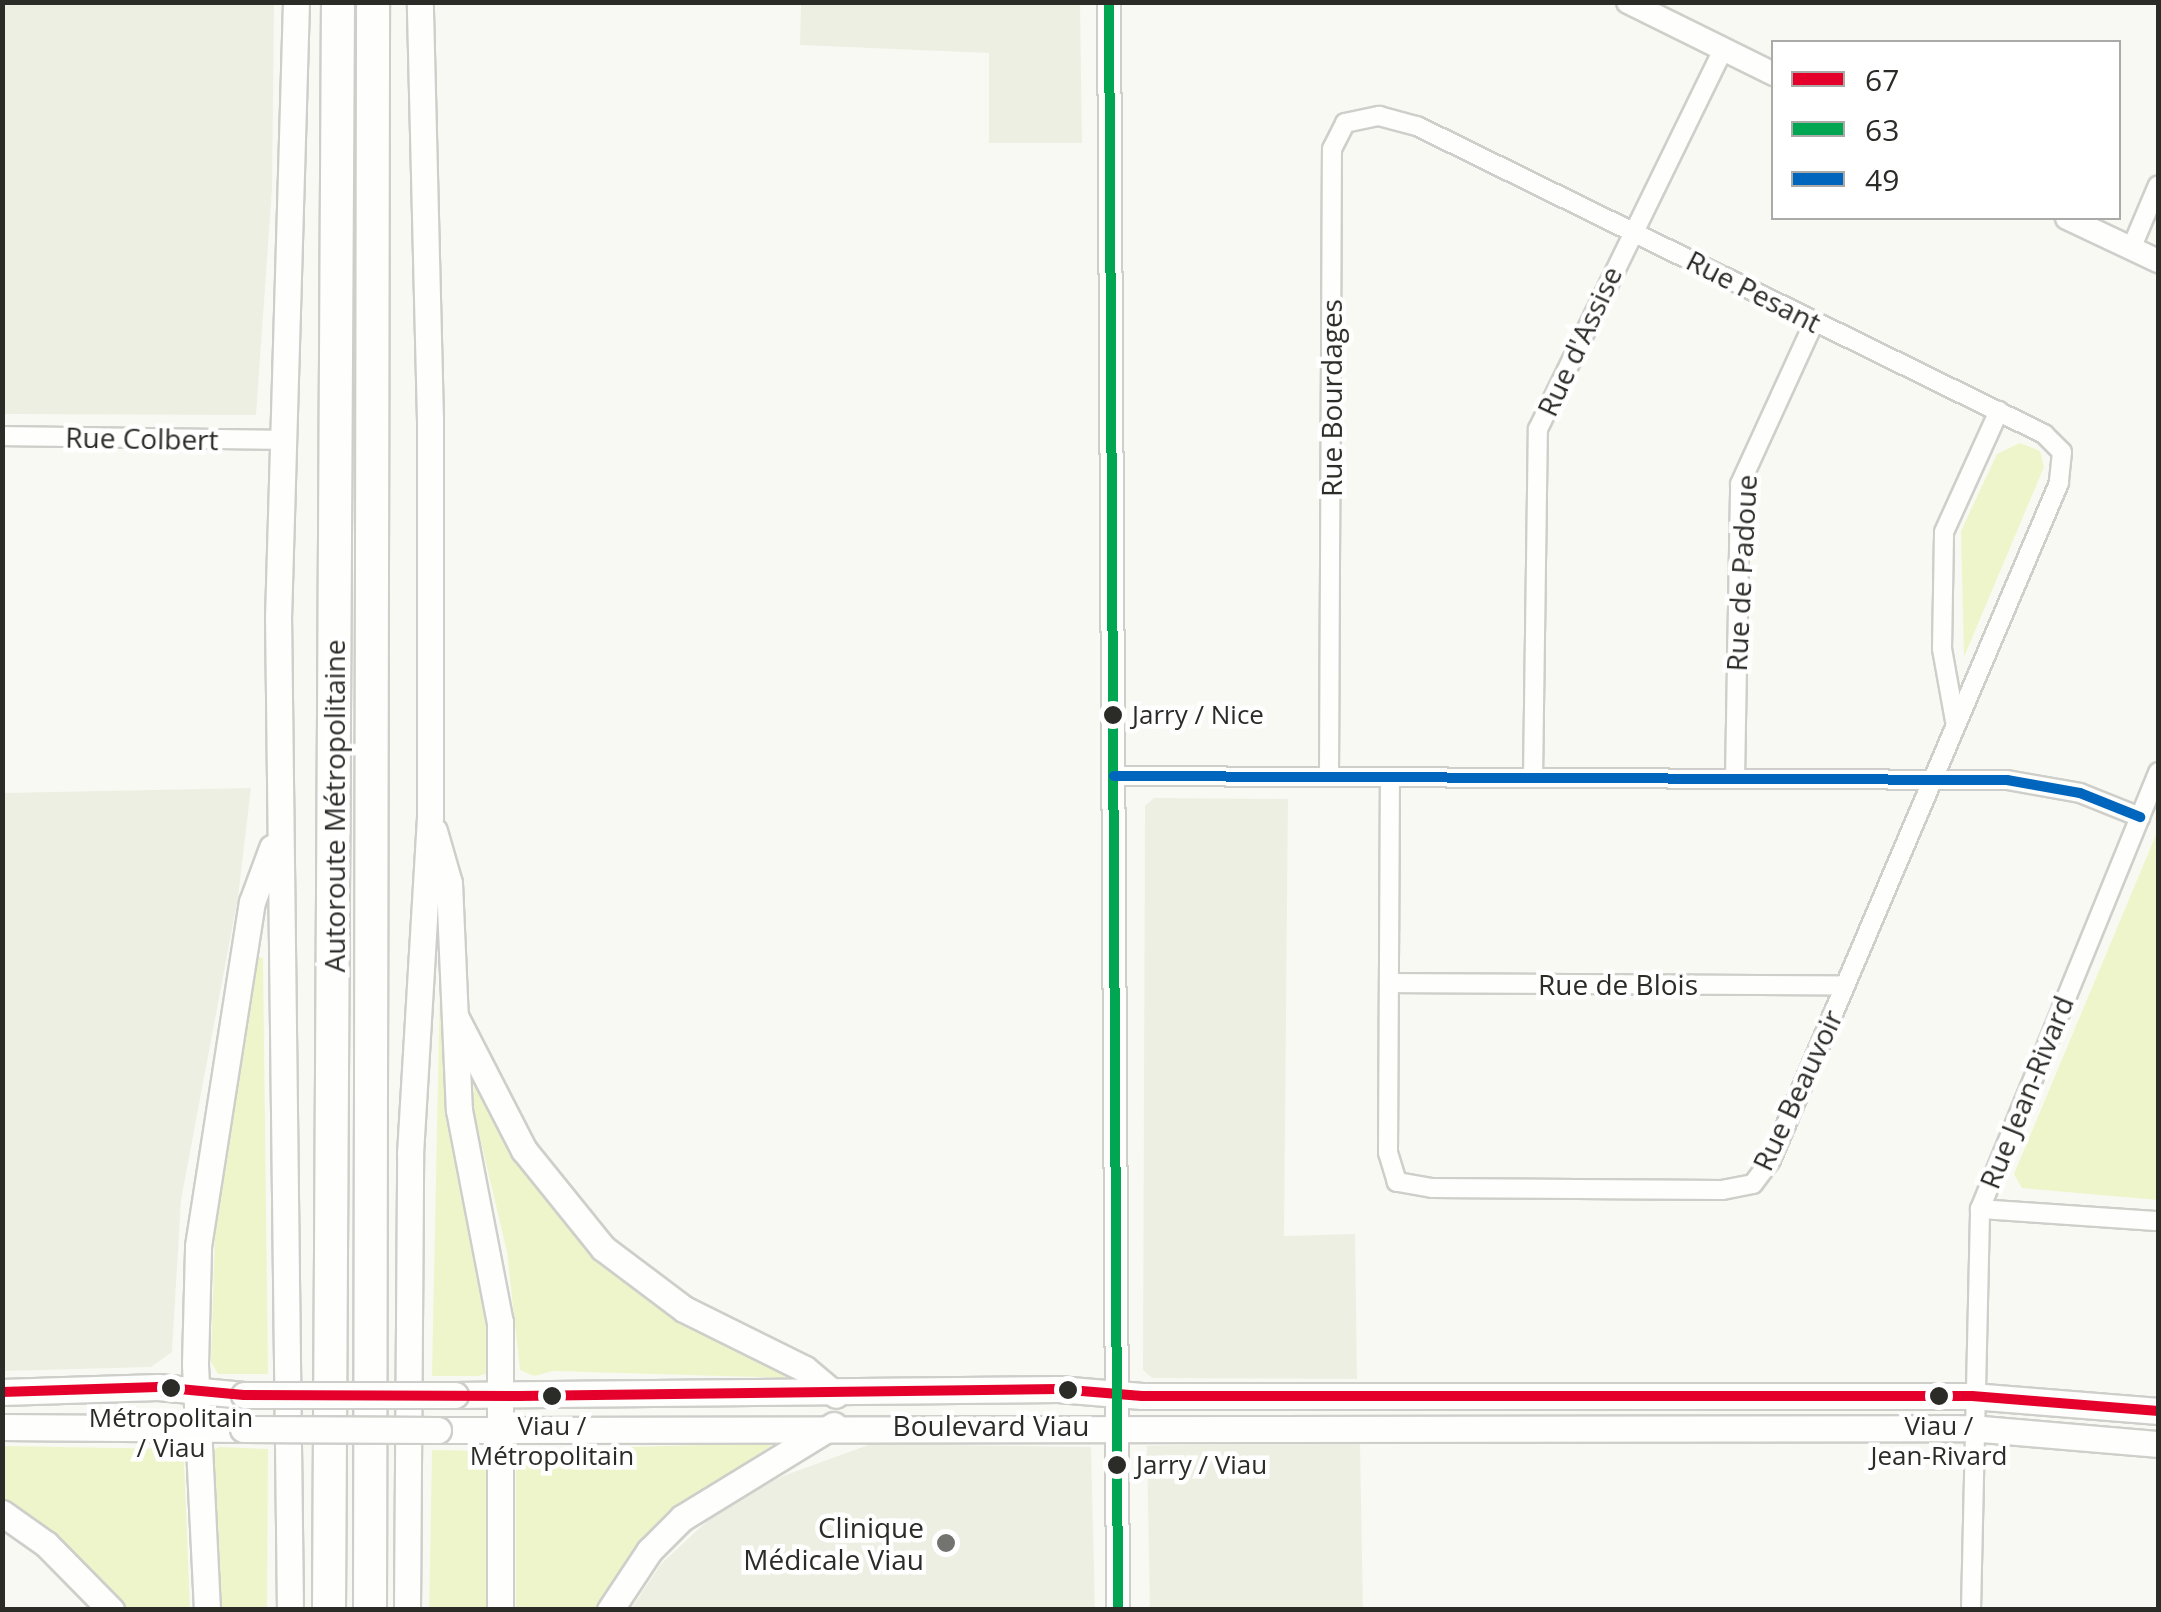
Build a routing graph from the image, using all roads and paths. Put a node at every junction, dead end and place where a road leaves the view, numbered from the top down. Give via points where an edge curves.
1 (296, 2) edge
2 (338, 2) edge
3 (373, 2) edge
4 (420, 2) edge
5 (1109, 2) edge
6 (1628, 2) edge
7 (1723, 49) junction
8 (1771, 73) edge
9 (1441, 136) joint
10 (2158, 185) edge
11 (2071, 220) edge
12 (1632, 230) junction
13 (2131, 249) junction
14 (2158, 261) edge
15 (1814, 322) junction
16 (1998, 411) junction
17 (2, 436) edge
18 (282, 440) junction
19 (2062, 452) joint
20 (1955, 721) junction
21 (2158, 772) edge
22 (1114, 776) junction
23 (1329, 777) junction
24 (1390, 777) junction
25 (1532, 778) junction
26 (1735, 779) junction
27 (1931, 779) junction
28 (430, 816) junction
29 (2140, 817) junction
30 (278, 832) junction
31 (1390, 983) junction
32 (1846, 985) junction
33 (455, 1016) junction
34 (1980, 1209) junction
35 (2158, 1221) edge
36 (196, 1390) junction
37 (2, 1392) edge
38 (836, 1394) junction
39 (1119, 1394) junction
40 (502, 1396) junction
41 (1972, 1396) junction
42 (2158, 1411) edge
43 (834, 1425) junction
44 (1118, 1426) junction
45 (2, 1427) edge
46 (1971, 1428) junction
47 (198, 1429) junction
48 (500, 1430) junction
49 (2158, 1444) edge
50 (2, 1513) edge
51 (112, 1610) edge
52 (207, 1610) edge
53 (290, 1610) edge
54 (329, 1610) edge
55 (370, 1610) edge
56 (407, 1610) edge
57 (500, 1610) edge
58 (610, 1610) edge
59 (1118, 1610) edge
60 (1971, 1610) edge

1 - 18 main road
2 - 54 highway, Autoroute Métropolitaine
3 - 55 highway, Autoroute Métropolitaine
4 - 28 main road
5 - 22 street
6 - 7 street
7 - 8 street
7 - 12 street, Rue d'Assise
9 - 12 street, Rue Pesant
9 - 23 street, Rue Bourdages via 1393,118 1360,117 1345,123 1332,150
10 - 13 street
11 - 13 street
12 - 15 street, Rue Pesant
12 - 25 street, Rue d'Assise via 1538,429
13 - 14 street
15 - 16 street, Rue Pesant
15 - 26 street, Rue de Padoue via 1740,484
16 - 19 street, Rue Pesant via 2056,441
16 - 20 street via 1944,532 1942,648
17 - 18 street, Rue Colbert
18 - 30 main road
19 - 20 street, Rue Beauvoir via 2059,483
20 - 27 street, Rue Beauvoir
21 - 29 street, Rue Jean-Rivard
22 - 23 street
22 - 39 street
23 - 24 street
24 - 25 street
24 - 31 street
25 - 26 street
26 - 27 street
27 - 29 street via 2044,783
27 - 32 street, Rue Beauvoir
28 - 33 main road via 449,882
28 - 56 main road via 410,1154
29 - 34 street, Rue Jean-Rivard
30 - 36 main road via 252,902 205,1186
30 - 53 main road
31 - 32 street, Rue de Blois
31 - 32 street, Rue Beauvoir via 1388,1153 1397,1182 1432,1188 1722,1190 1753,1184 1771,1160
33 - 38 main road via 524,1150 604,1248 684,1309 806,1369
33 - 40 main road via 462,1131 498,1296
34 - 35 street
34 - 41 street, Rue Jean-Rivard
36 - 37 main road, Boulevard Viau
36 - 40 main road, Boulevard Viau, bridge
36 - 47 main road
38 - 39 main road, Boulevard Viau
38 - 40 main road, Boulevard Viau
39 - 41 main road, Boulevard Viau
39 - 44 street
40 - 48 main road
41 - 42 main road, Boulevard Viau
41 - 46 street, Rue Jean-Rivard
43 - 44 main road, Boulevard Viau
43 - 48 main road, Boulevard Viau
43 - 58 main road via 682,1518 649,1550
44 - 46 main road, Boulevard Viau
44 - 59 street
45 - 47 main road, Boulevard Viau
46 - 49 main road, Boulevard Viau
46 - 60 street, Rue Jean-Rivard
47 - 48 main road, Boulevard Viau, bridge
47 - 52 main road
48 - 57 main road
50 - 51 main road via 46,1544

